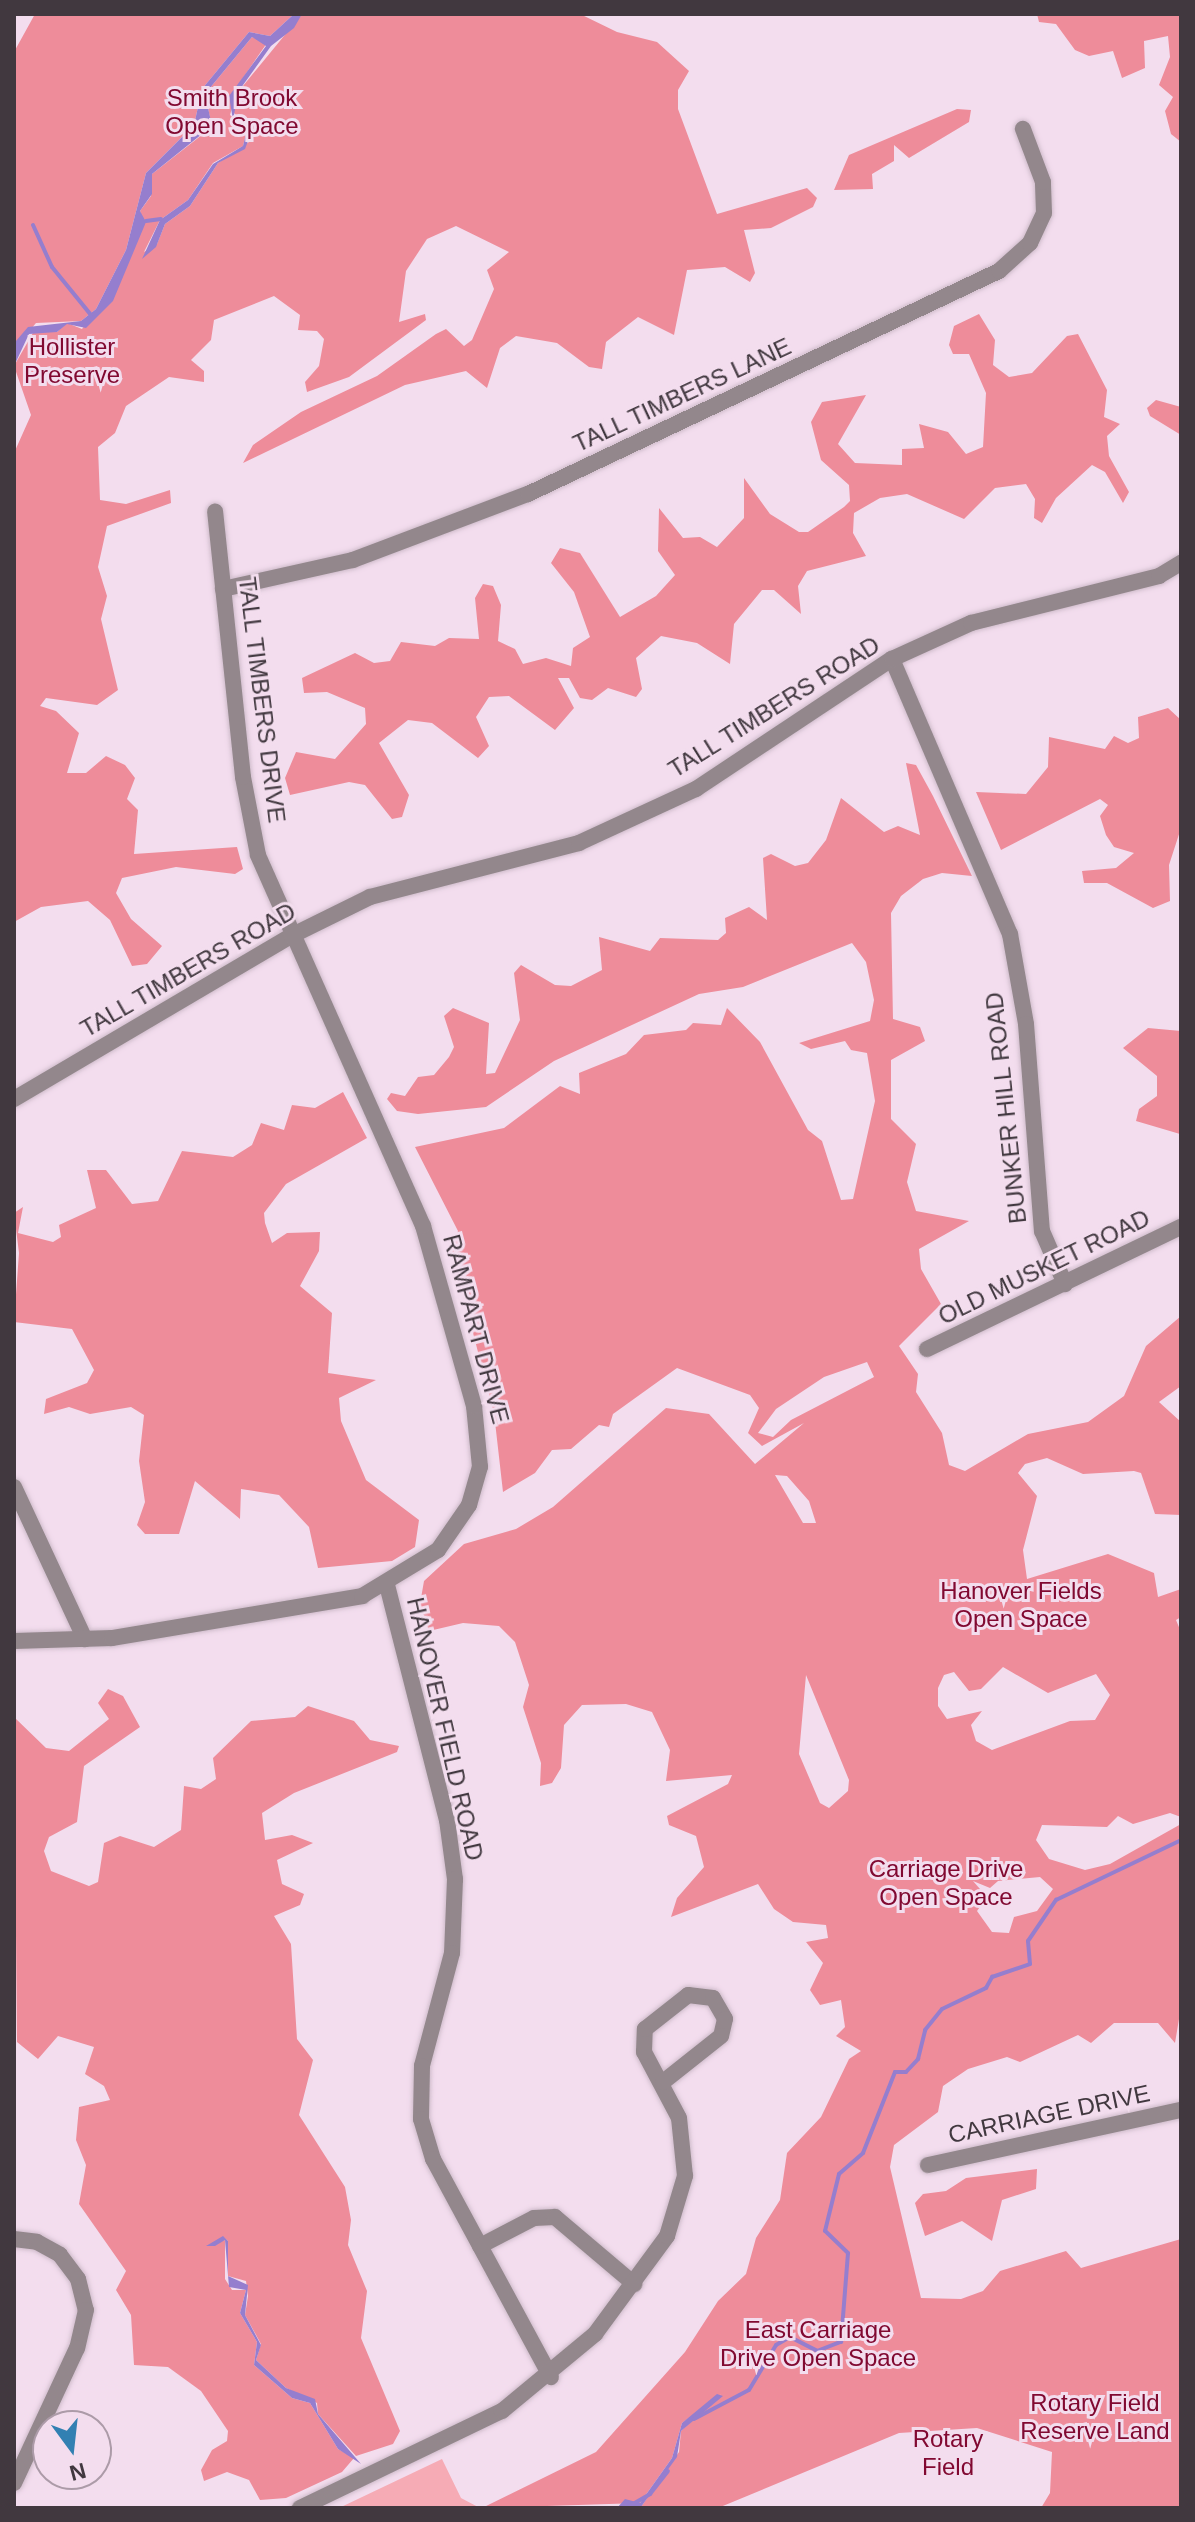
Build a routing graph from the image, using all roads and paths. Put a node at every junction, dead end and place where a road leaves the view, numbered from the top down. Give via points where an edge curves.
1 (1023, 129) dead end
2 (215, 511) dead end
3 (1181, 563) edge
4 (223, 589) junction
5 (892, 659) junction
6 (291, 936) junction
7 (14, 1099) edge
8 (1181, 1227) edge
9 (1065, 1284) junction
10 (927, 1349) dead end
11 (14, 1487) edge
12 (387, 1585) junction
13 (85, 1639) junction
14 (14, 1641) edge
15 (663, 2082) junction
16 (1181, 2110) edge
17 (928, 2165) dead end
18 (14, 2239) edge
19 (480, 2246) junction
20 (634, 2284) junction
21 (551, 2377) junction
22 (14, 2483) edge
23 (300, 2508) edge

1 - 4 street, TALL TIMBERS LANE via 1043,182 1044,213 1030,243 999,271 528,494 353,560
2 - 4 street, TALL TIMBERS DRIVE
3 - 5 street, TALL TIMBERS ROAD via 1145,580 971,623
4 - 6 street, TALL TIMBERS DRIVE via 243,777 258,855
5 - 6 street, TALL TIMBERS ROAD via 696,789 579,843 370,897
5 - 9 street, BUNKER HILL ROAD via 1010,934 1026,1024 1042,1231
6 - 7 street, TALL TIMBERS ROAD
6 - 12 street, RAMPART DRIVE via 401,1167 480,1435 480,1467 460,1522 438,1550
8 - 9 street, OLD MUSKET ROAD
9 - 10 street, OLD MUSKET ROAD
11 - 13 street
12 - 13 street, RAMPART DRIVE via 312,1608
12 - 19 street, HANOVER FIELD ROAD via 447,1820 455,1879 452,1953 422,2066 421,2119 433,2159
13 - 14 street, RAMPART DRIVE
15 - 15 street via 644,2052 645,2029 688,1995 713,1998 725,2019 721,2036
15 - 20 street via 683,2139 685,2176 667,2236
16 - 17 street, CARRIAGE DRIVE
18 - 22 street via 37,2242 60,2255 78,2279 86,2310 77,2348
19 - 20 street via 534,2218 555,2217
19 - 21 street, HANOVER FIELD ROAD
20 - 21 street
21 - 23 street via 502,2411

